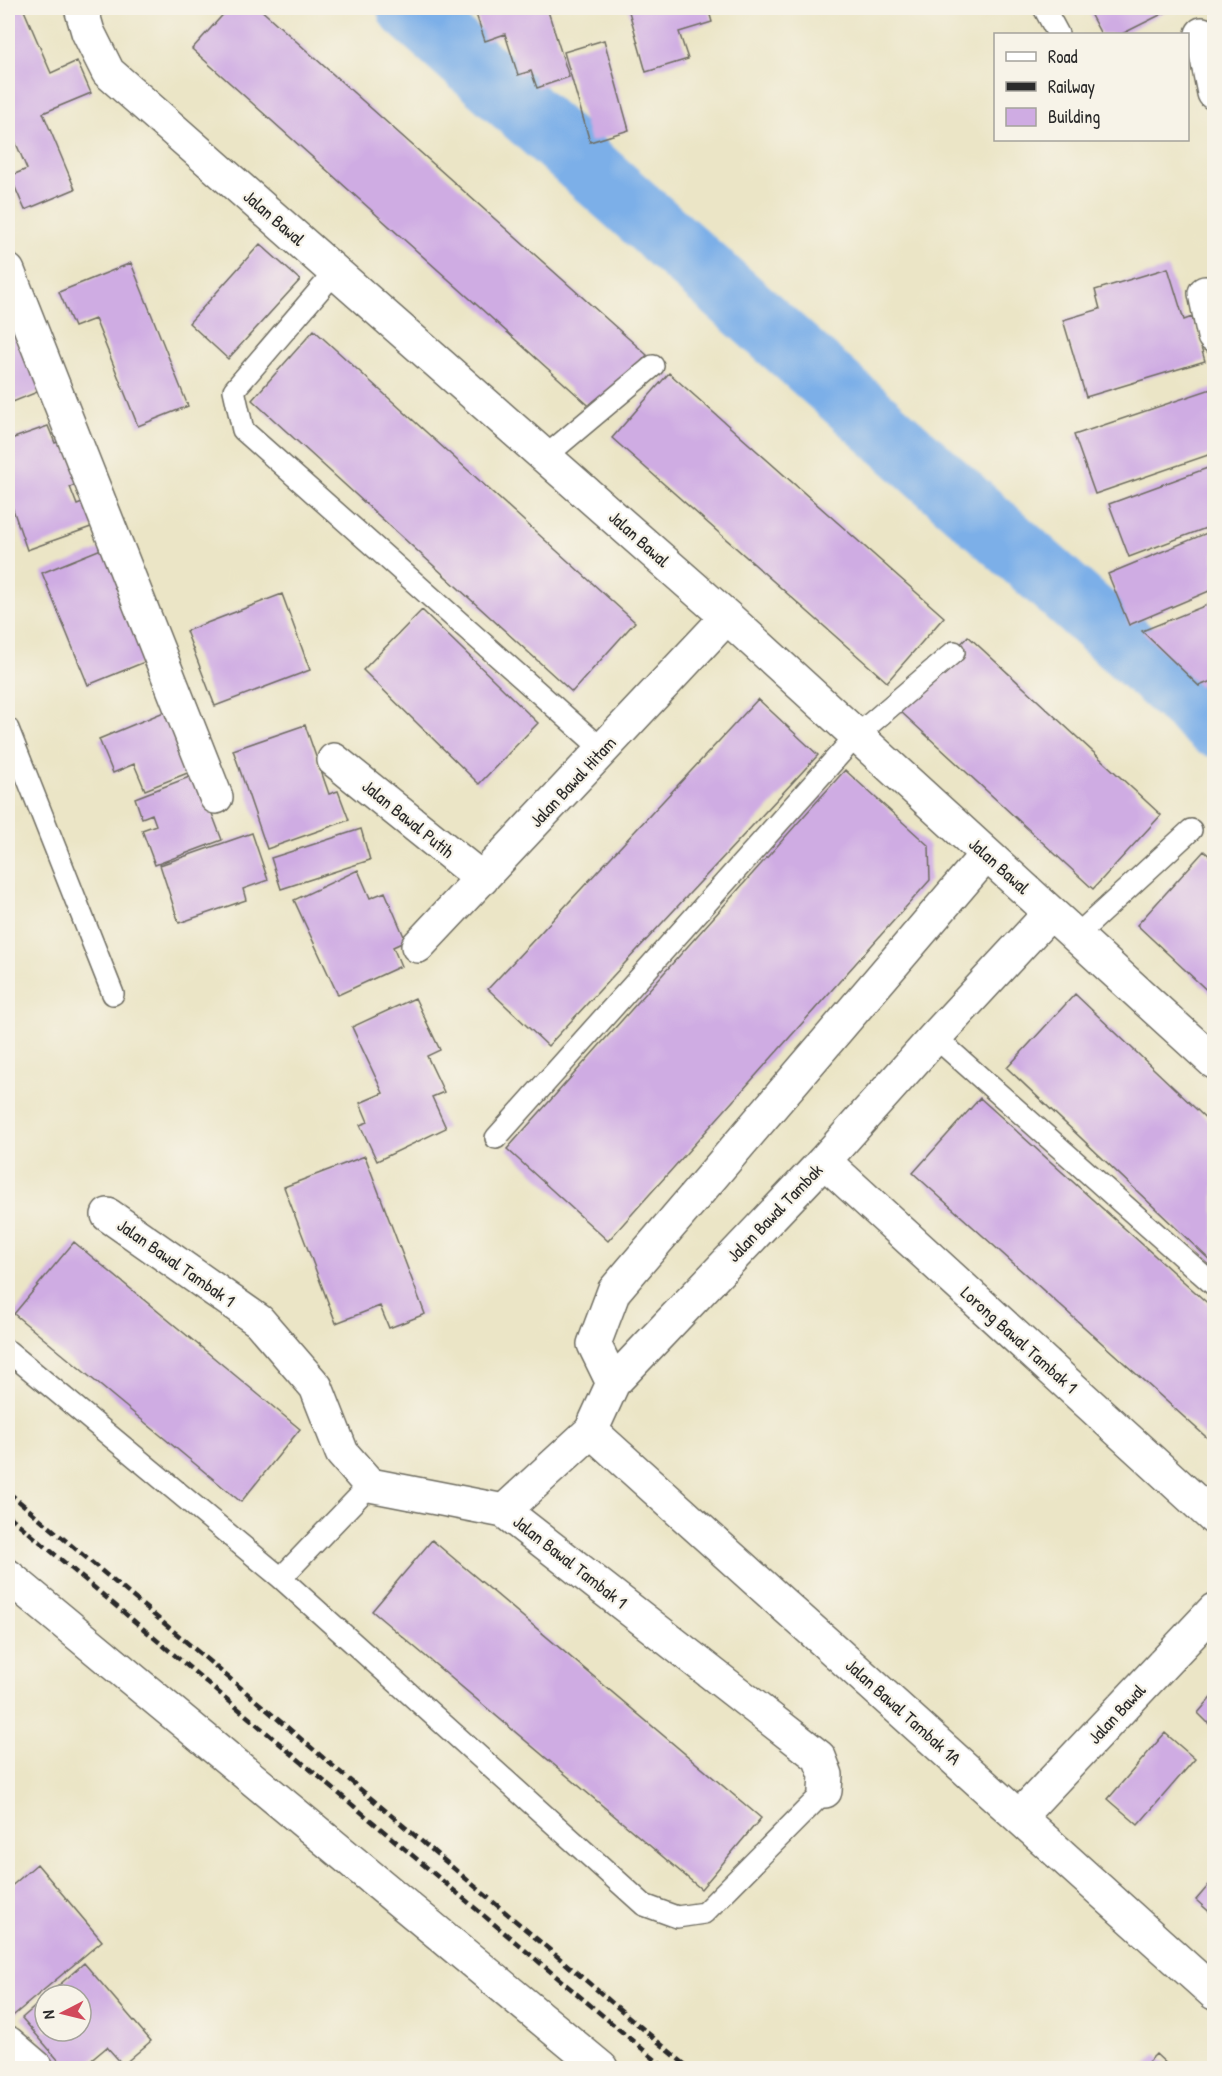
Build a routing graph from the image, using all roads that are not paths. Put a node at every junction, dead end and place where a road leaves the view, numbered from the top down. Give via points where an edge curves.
1 (81, 8) edge
2 (1044, 8) edge
3 (1057, 33) edge
4 (1202, 34) dead end
5 (1215, 93) edge
6 (8, 271) edge
7 (335, 272) junction
8 (1205, 293) dead end
9 (1215, 336) edge
10 (653, 366) dead end
11 (546, 456) junction
12 (727, 617) junction
13 (954, 652) dead end
14 (8, 729) edge
15 (856, 736) junction
16 (603, 750) junction
17 (334, 760) dead end
18 (216, 797) dead end
19 (1191, 830) dead end
20 (986, 855) junction
21 (482, 879) junction
22 (1050, 913) junction
23 (1076, 936) junction
24 (418, 946) dead end
25 (112, 994) dead end
26 (935, 1037) junction
27 (1215, 1062) edge
28 (496, 1138) dead end
29 (824, 1161) junction
30 (108, 1215) dead end
31 (1215, 1285) edge
32 (8, 1351) edge
33 (613, 1383) junction
34 (591, 1431) junction
35 (370, 1485) junction
36 (504, 1511) junction
37 (1215, 1518) edge
38 (8, 1576) edge
39 (281, 1578) junction
40 (1215, 1610) edge
41 (825, 1791) joint
42 (1018, 1817) junction
43 (1215, 1993) edge
44 (8, 2043) edge
45 (37, 2068) edge
46 (601, 2068) edge

1 - 7 street, Jalan Bawal via 108,72
2 - 3 lane
4 - 5 street
6 - 18 street
7 - 11 street, Jalan Bawal
7 - 16 lane via 234,390 243,430
8 - 9 street
10 - 11 lane
11 - 12 street, Jalan Bawal
12 - 15 street, Jalan Bawal
12 - 16 street, Jalan Bawal Hitam
13 - 15 lane
14 - 25 lane
15 - 20 street, Jalan Bawal
15 - 28 lane
16 - 21 street, Jalan Bawal Hitam
17 - 21 street, Jalan Bawal Putih
19 - 23 lane
20 - 22 street, Jalan Bawal
20 - 33 street via 615,1291 594,1344
21 - 24 street, Jalan Bawal Hitam
22 - 23 street, Jalan Bawal
22 - 26 street, Jalan Bawal Tambak
23 - 27 street, Jalan Bawal
26 - 29 street, Jalan Bawal Tambak
26 - 31 lane
29 - 33 street, Jalan Bawal Tambak
29 - 37 street, Lorong Bawal Tambak 1
30 - 35 street, Jalan Bawal Tambak 1 via 259,1321 316,1387 342,1453
32 - 39 lane
33 - 34 street, Jalan Bawal Tambak
34 - 36 street, Jalan Bawal Tambak
34 - 42 street, Jalan Bawal Tambak 1A
35 - 36 street, Jalan Bawal Tambak 1
35 - 39 lane
36 - 41 street, Jalan Bawal Tambak 1 via 819,1757 826,1775
38 - 46 street
39 - 41 lane via 644,1905 677,1917 704,1913
40 - 42 street, Jalan Bawal
42 - 43 street, Jalan Bawal Tambak 1A
44 - 45 street

